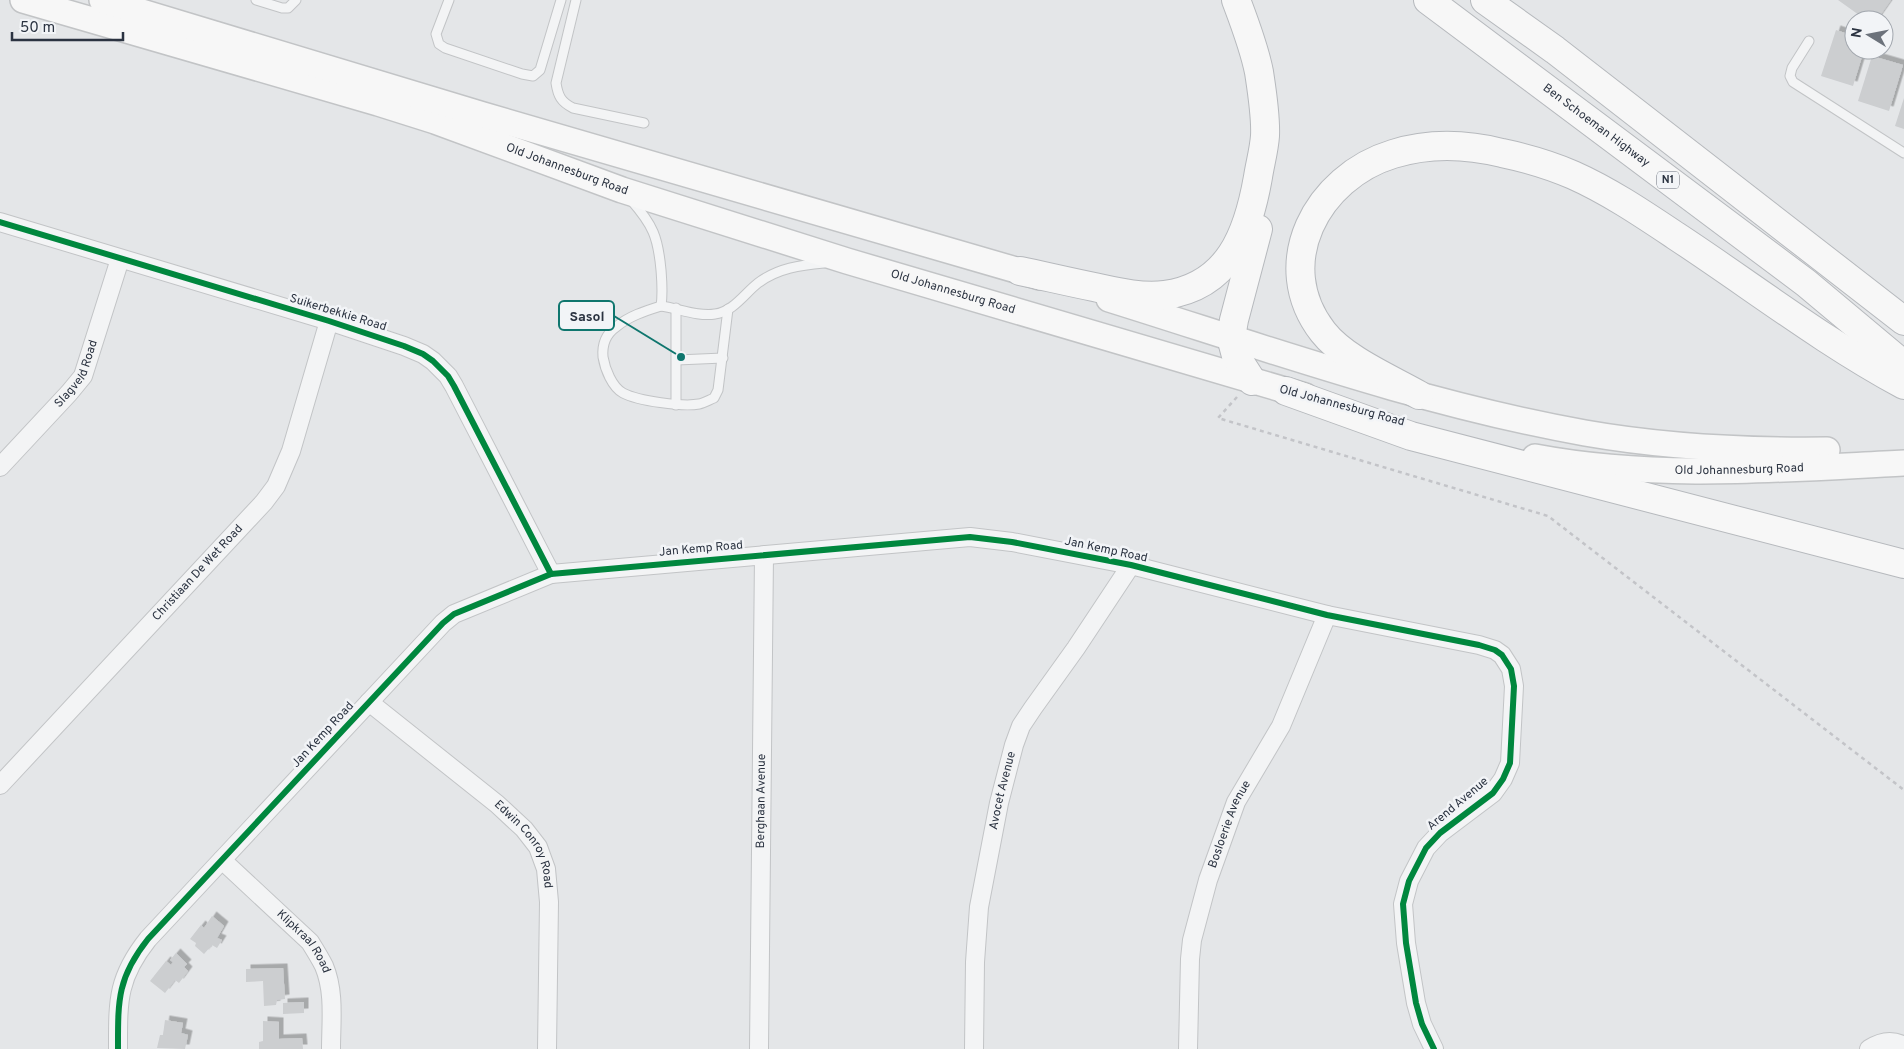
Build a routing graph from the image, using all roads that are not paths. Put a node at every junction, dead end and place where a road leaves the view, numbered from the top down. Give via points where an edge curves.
1 (23, 0) edge
2 (102, 0) edge
3 (256, 0) edge
4 (296, 0) edge
5 (449, 0) edge
6 (561, 0) edge
7 (576, 0) edge
8 (1236, 0) edge
9 (1428, 0) edge
10 (1486, 0) edge
11 (1809, 41) dead end
12 (644, 123) dead end
13 (1265, 136) junction
14 (1904, 153) edge
15 (622, 190) junction
16 (0, 222) edge
17 (120, 259) junction
18 (847, 261) junction
19 (1020, 271) junction
20 (661, 306) junction
21 (676, 308) junction
22 (728, 309) junction
23 (1904, 320) edge
24 (329, 321) junction
25 (1231, 337) junction
26 (724, 358) junction
27 (676, 360) junction
28 (1904, 365) edge
29 (1252, 381) junction
30 (1904, 385) edge
31 (1286, 391) junction
32 (1419, 395) junction
33 (676, 405) junction
34 (1900, 456) edge
35 (0, 467) edge
36 (764, 555) junction
37 (1904, 564) edge
38 (1131, 565) junction
39 (551, 574) junction
40 (1326, 615) junction
41 (1506, 660) joint
42 (369, 702) junction
43 (0, 785) edge
44 (222, 860) junction
45 (1904, 1046) edge
46 (118, 1049) edge
47 (331, 1049) edge
48 (547, 1049) edge
49 (759, 1049) edge
50 (974, 1049) edge
51 (1188, 1049) edge
52 (1434, 1049) edge
53 (1869, 1049) edge

1 - 15 main road, Old Johannesburg Road via 378,102
2 - 19 main road, Old Johannesburg Road
3 - 4 lane via 282,8 288,8
5 - 6 lane via 436,34 439,44 533,76 540,70
7 - 12 lane via 556,83 557,95 573,108
8 - 13 highway via 1259,73
9 - 28 highway, Ben Schoeman Highway / N1 via 1806,284
10 - 23 highway
11 - 14 lane via 1792,68 1790,76 1793,82
13 - 19 highway via 1251,210 1241,240 1222,268 1207,280 1166,295 1148,296
13 - 25 highway via 1265,194
15 - 18 main road, Old Johannesburg Road
15 - 20 lane via 641,211 655,234 664,288
16 - 17 street, Suikerbekkie Road
17 - 24 street, Suikerbekkie Road
17 - 35 street, Slagveld Road via 83,376
18 - 22 lane via 780,270 758,283
18 - 29 main road, Old Johannesburg Road
19 - 25 main road, Old Johannesburg Road
20 - 21 lane
20 - 33 lane via 634,315 614,328 602,351 604,365 623,393
21 - 22 lane via 707,315
21 - 27 lane
22 - 26 lane
24 - 39 street, Suikerbekkie Road via 413,350 434,361 448,376
24 - 43 street, Christiaan De Wet Road via 291,451 276,486
25 - 29 highway via 1236,356
25 - 32 main road, Old Johannesburg Road
26 - 27 lane
26 - 33 lane via 714,398 699,404
27 - 33 lane
29 - 31 main road, Old Johannesburg Road
30 - 32 highway via 1854,356 1598,187 1528,159 1443,145 1392,154 1344,180 1312,220 1300,257 1304,295 1322,331 1349,355
31 - 34 main road, Old Johannesburg Road via 1520,454 1566,462 1666,471
31 - 37 highway via 1411,436
32 - 34 main road, Old Johannesburg Road via 1510,418 1649,442
36 - 38 street, Jan Kemp Road via 970,537
36 - 39 street, Jan Kemp Road
36 - 49 street, Berghaan Avenue
38 - 40 street, Jan Kemp Road
38 - 50 street, Avocet Avenue via 1021,726 1014,746 999,803 979,907
39 - 42 street, Jan Kemp Road via 454,614
40 - 41 street, Jan Kemp Road via 1488,648
40 - 51 street, Bosloerie Avenue via 1281,726 1236,802 1208,880 1192,940
41 - 52 street, Arend Avenue via 1514,686 1511,755 1507,771 1493,793 1432,841 1405,892 1403,920 1416,1003
42 - 44 street, Jan Kemp Road
42 - 48 street, Edwin Conroy Road via 497,804 524,828 538,847 546,869 549,902
44 - 46 street, Jan Kemp Road via 135,956 122,981 119,996
44 - 47 street, Klipkraal Road via 310,942 318,954 330,996
45 - 53 street via 1885,1042

